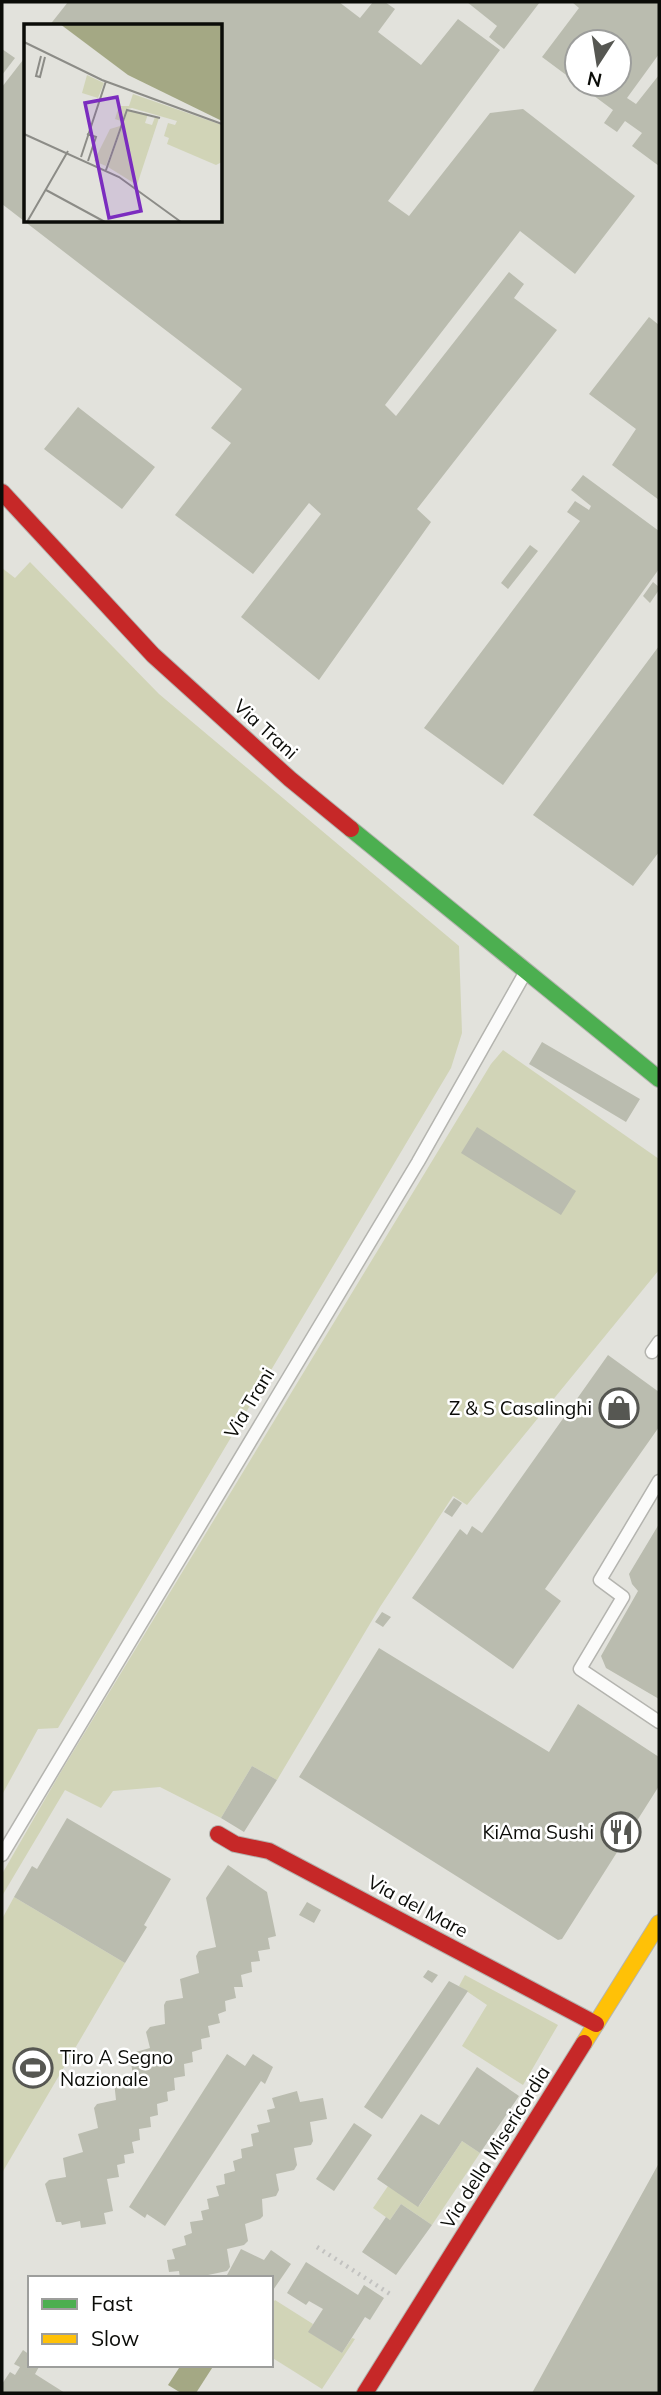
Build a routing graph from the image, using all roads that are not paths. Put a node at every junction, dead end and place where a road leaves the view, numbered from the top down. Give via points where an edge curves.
1 (2, 492) edge
2 (527, 970) junction
3 (659, 1079) edge
4 (659, 1481) edge
5 (659, 1722) edge
6 (218, 1834) dead end
7 (2, 1855) edge
8 (659, 1923) edge
9 (596, 2024) junction
10 (365, 2393) edge

1 - 2 street, Via Trani via 163,664 290,779
2 - 3 street, Via Trani
2 - 7 lane, Via Trani via 418,1162
4 - 5 lane via 600,1580 623,1597 580,1669
6 - 9 street, Via del Mare via 235,1844 269,1851
8 - 9 street, Via della Misericordia
9 - 10 street, Via della Misericordia

